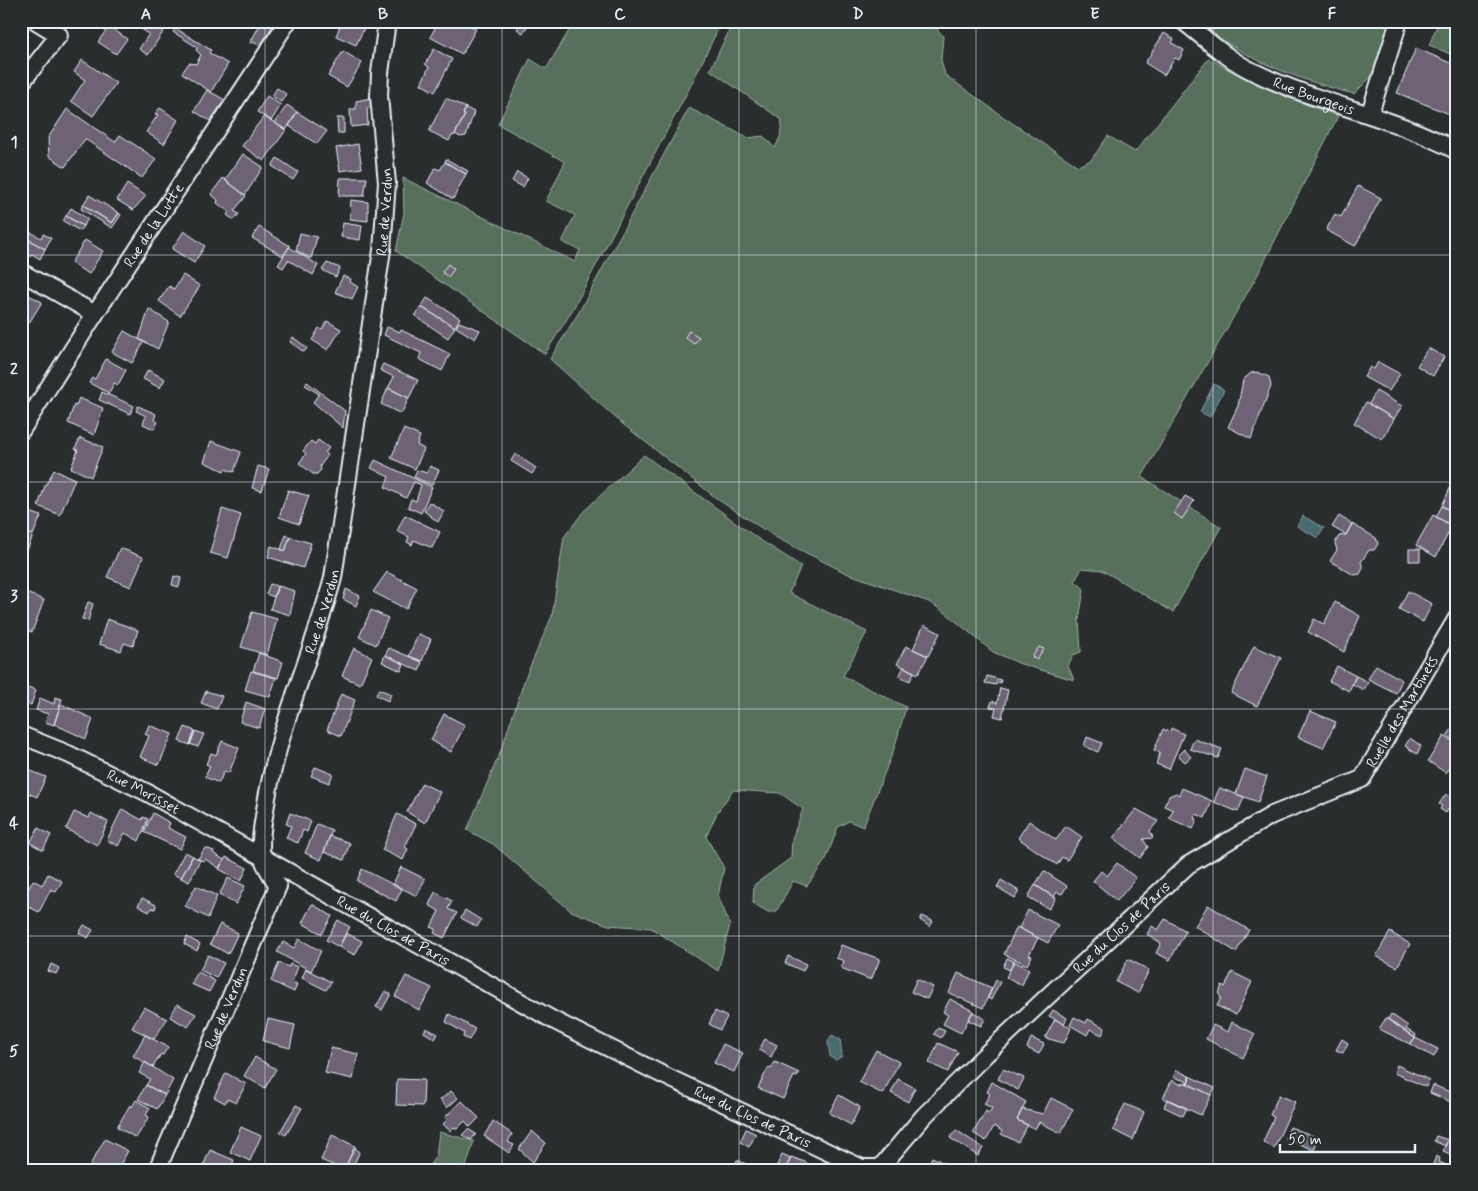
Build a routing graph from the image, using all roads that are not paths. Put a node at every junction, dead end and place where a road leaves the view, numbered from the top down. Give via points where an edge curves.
1 (36, 21) edge
2 (288, 21) edge
3 (387, 21) edge
4 (1183, 21) edge
5 (1399, 21) edge
6 (21, 83) edge
7 (1370, 113) junction
8 (1457, 151) edge
9 (21, 272) edge
10 (95, 314) junction
11 (21, 431) edge
12 (1457, 618) edge
13 (21, 736) edge
14 (1362, 779) joint
15 (262, 857) junction
16 (880, 1169) edge
17 (157, 1170) edge

1 - 6 street via 59,35
2 - 10 street, Rue de la Lutte
3 - 15 street, Rue de Verdun via 379,88 387,183 382,250 333,578 320,627 288,711 268,791
4 - 7 street, Rue Bourgeois via 1229,58 1254,72 1308,94
5 - 7 street
7 - 8 street, Rue Bourgeois
9 - 10 street
10 - 11 street, Rue de la Lutte
12 - 14 street, Ruelle des Martinets
13 - 15 street, Rue Morisset via 68,754 148,793
14 - 16 street, Rue du Clos de Paris via 1272,815 1188,865 978,1062 923,1117
15 - 16 street, Rue du Clos de Paris via 553,1020 862,1168
15 - 17 street, Rue de Verdun via 278,886

